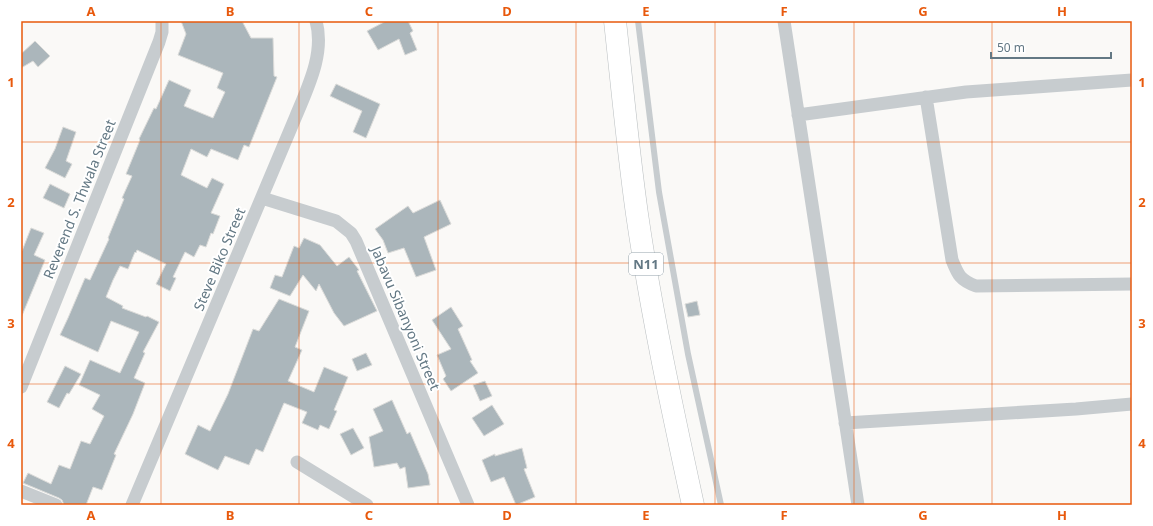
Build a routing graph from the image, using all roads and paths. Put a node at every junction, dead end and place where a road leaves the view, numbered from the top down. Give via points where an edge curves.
1 (162, 21) edge
2 (316, 21) edge
3 (614, 21) edge
4 (638, 21) edge
5 (784, 21) edge
6 (1132, 80) edge
7 (926, 98) junction
8 (798, 115) junction
9 (262, 198) junction
10 (1132, 284) edge
11 (21, 387) edge
12 (1132, 404) edge
13 (845, 423) junction
14 (297, 462) dead end
15 (21, 491) edge
16 (56, 505) edge
17 (132, 505) edge
18 (367, 505) edge
19 (468, 505) edge
20 (693, 505) edge
21 (721, 505) edge
22 (858, 505) edge

1 - 11 street, Reverend S. Thwala Street via 159,42
2 - 9 street, Steve Biko Street via 319,31 313,73
3 - 20 highway, N11 via 638,220
4 - 21 lane via 660,199 688,354
5 - 8 street
6 - 7 street via 966,92
7 - 8 street
7 - 10 street via 952,260 958,275 976,286
8 - 13 street
9 - 17 street, Steve Biko Street
9 - 19 street, Jabavu Sibanyoni Street via 336,221 356,241
12 - 13 street via 1076,410
13 - 22 street
14 - 18 street
15 - 16 street

